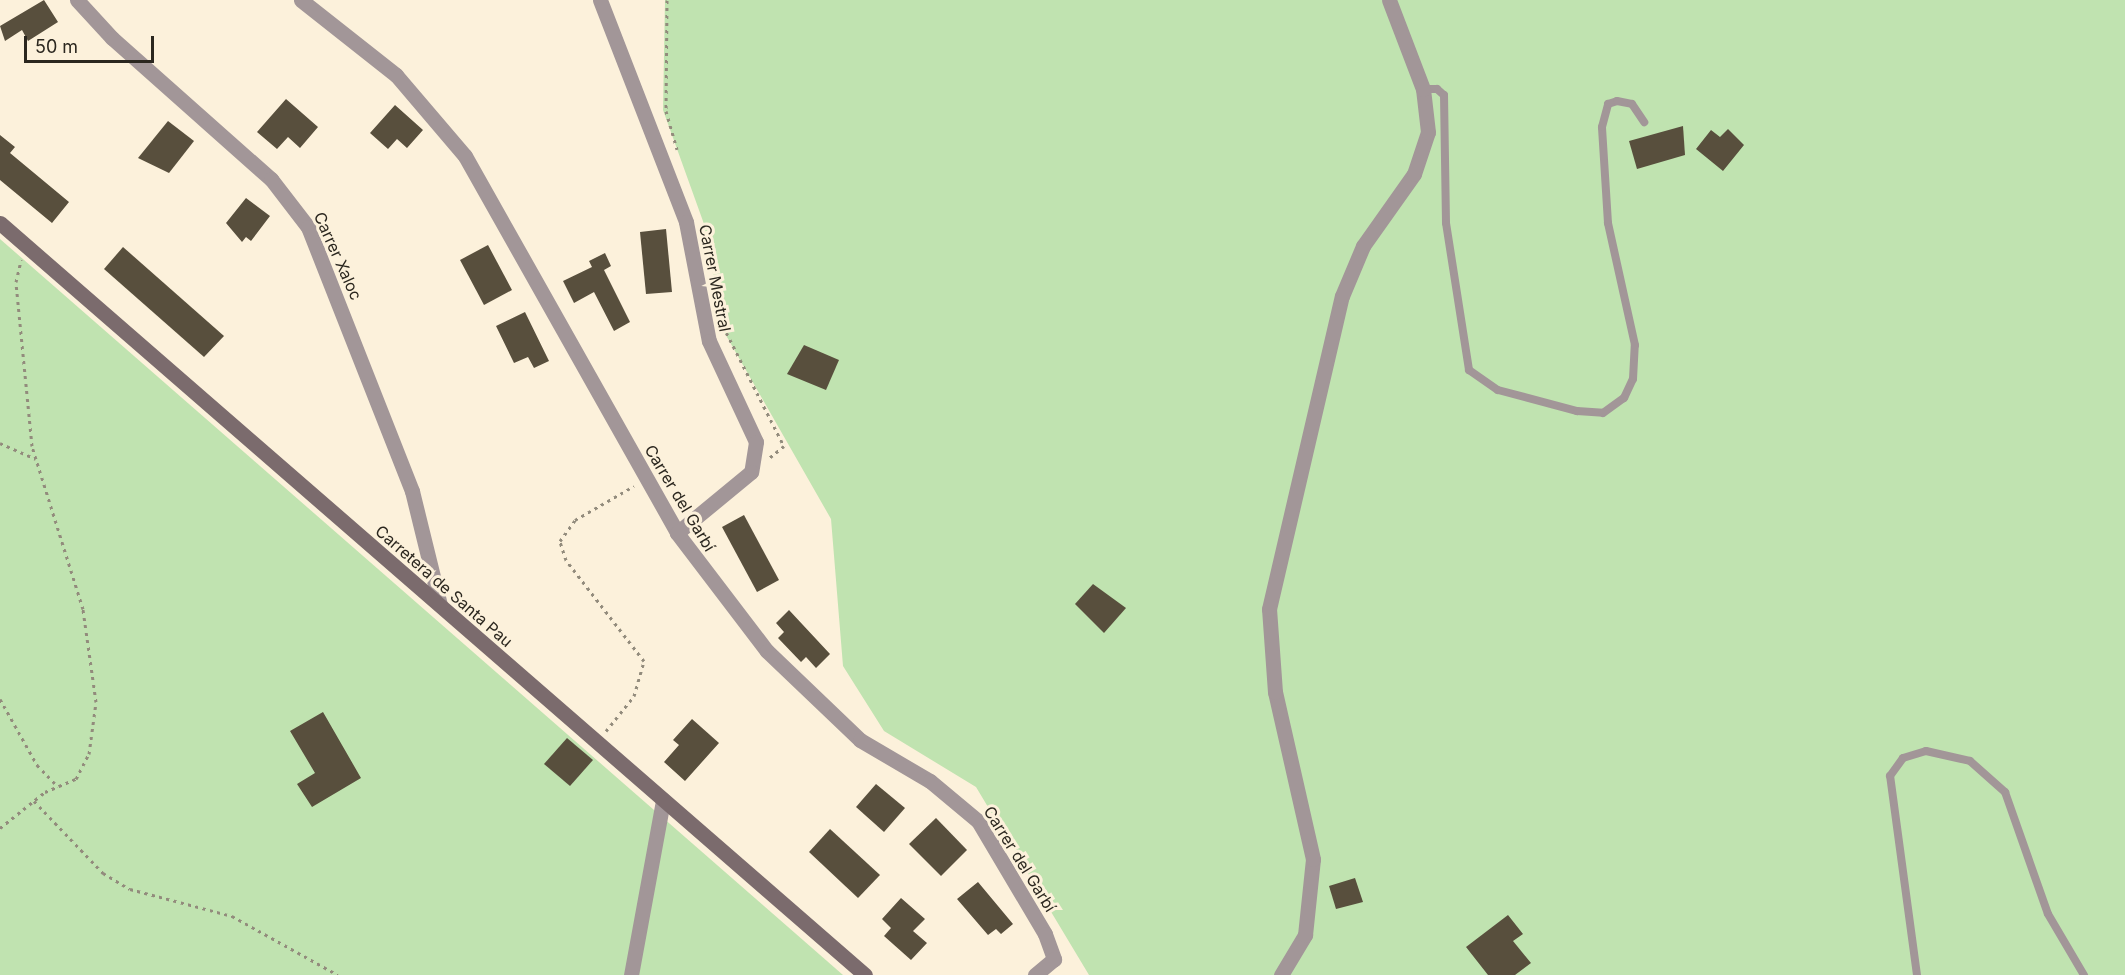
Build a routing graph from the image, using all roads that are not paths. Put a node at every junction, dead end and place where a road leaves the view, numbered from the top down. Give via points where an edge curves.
1 (78, 0) edge
2 (301, 0) edge
3 (600, 0) edge
4 (1389, 0) edge
5 (1423, 89) junction
6 (1644, 122) dead end
7 (0, 223) edge
8 (677, 533) junction
9 (440, 605) junction
10 (663, 800) junction
11 (631, 975) edge
12 (865, 975) edge
13 (1035, 975) edge
14 (1281, 975) edge
15 (1917, 975) edge
16 (2084, 975) edge

1 - 9 street, Carrer Xaloc via 112,38 271,179 308,227 412,491
2 - 8 street, Carrer del Garbí via 396,75 465,156
3 - 8 street, Carrer Mestral via 686,222 706,330 754,430 753,466 743,480
4 - 5 street
5 - 6 lane via 1437,89 1444,95 1446,223 1469,370 1498,390 1577,411 1603,413 1624,398 1633,379 1635,345 1608,223 1602,127 1608,104 1617,101 1632,104
5 - 14 street via 1428,132 1414,174 1363,246 1342,297 1269,609 1275,692 1313,859 1305,935
7 - 9 main road, Carretera de Santa Pau
8 - 13 street, Carrer del Garbí via 767,651 817,705 860,740 956,800 978,821 1048,942 1054,959
9 - 10 main road, Carretera de Santa Pau
10 - 11 street
10 - 12 main road, Carretera de Santa Pau
15 - 16 lane via 1890,776 1903,758 1926,751 1970,761 2006,792 2048,914

